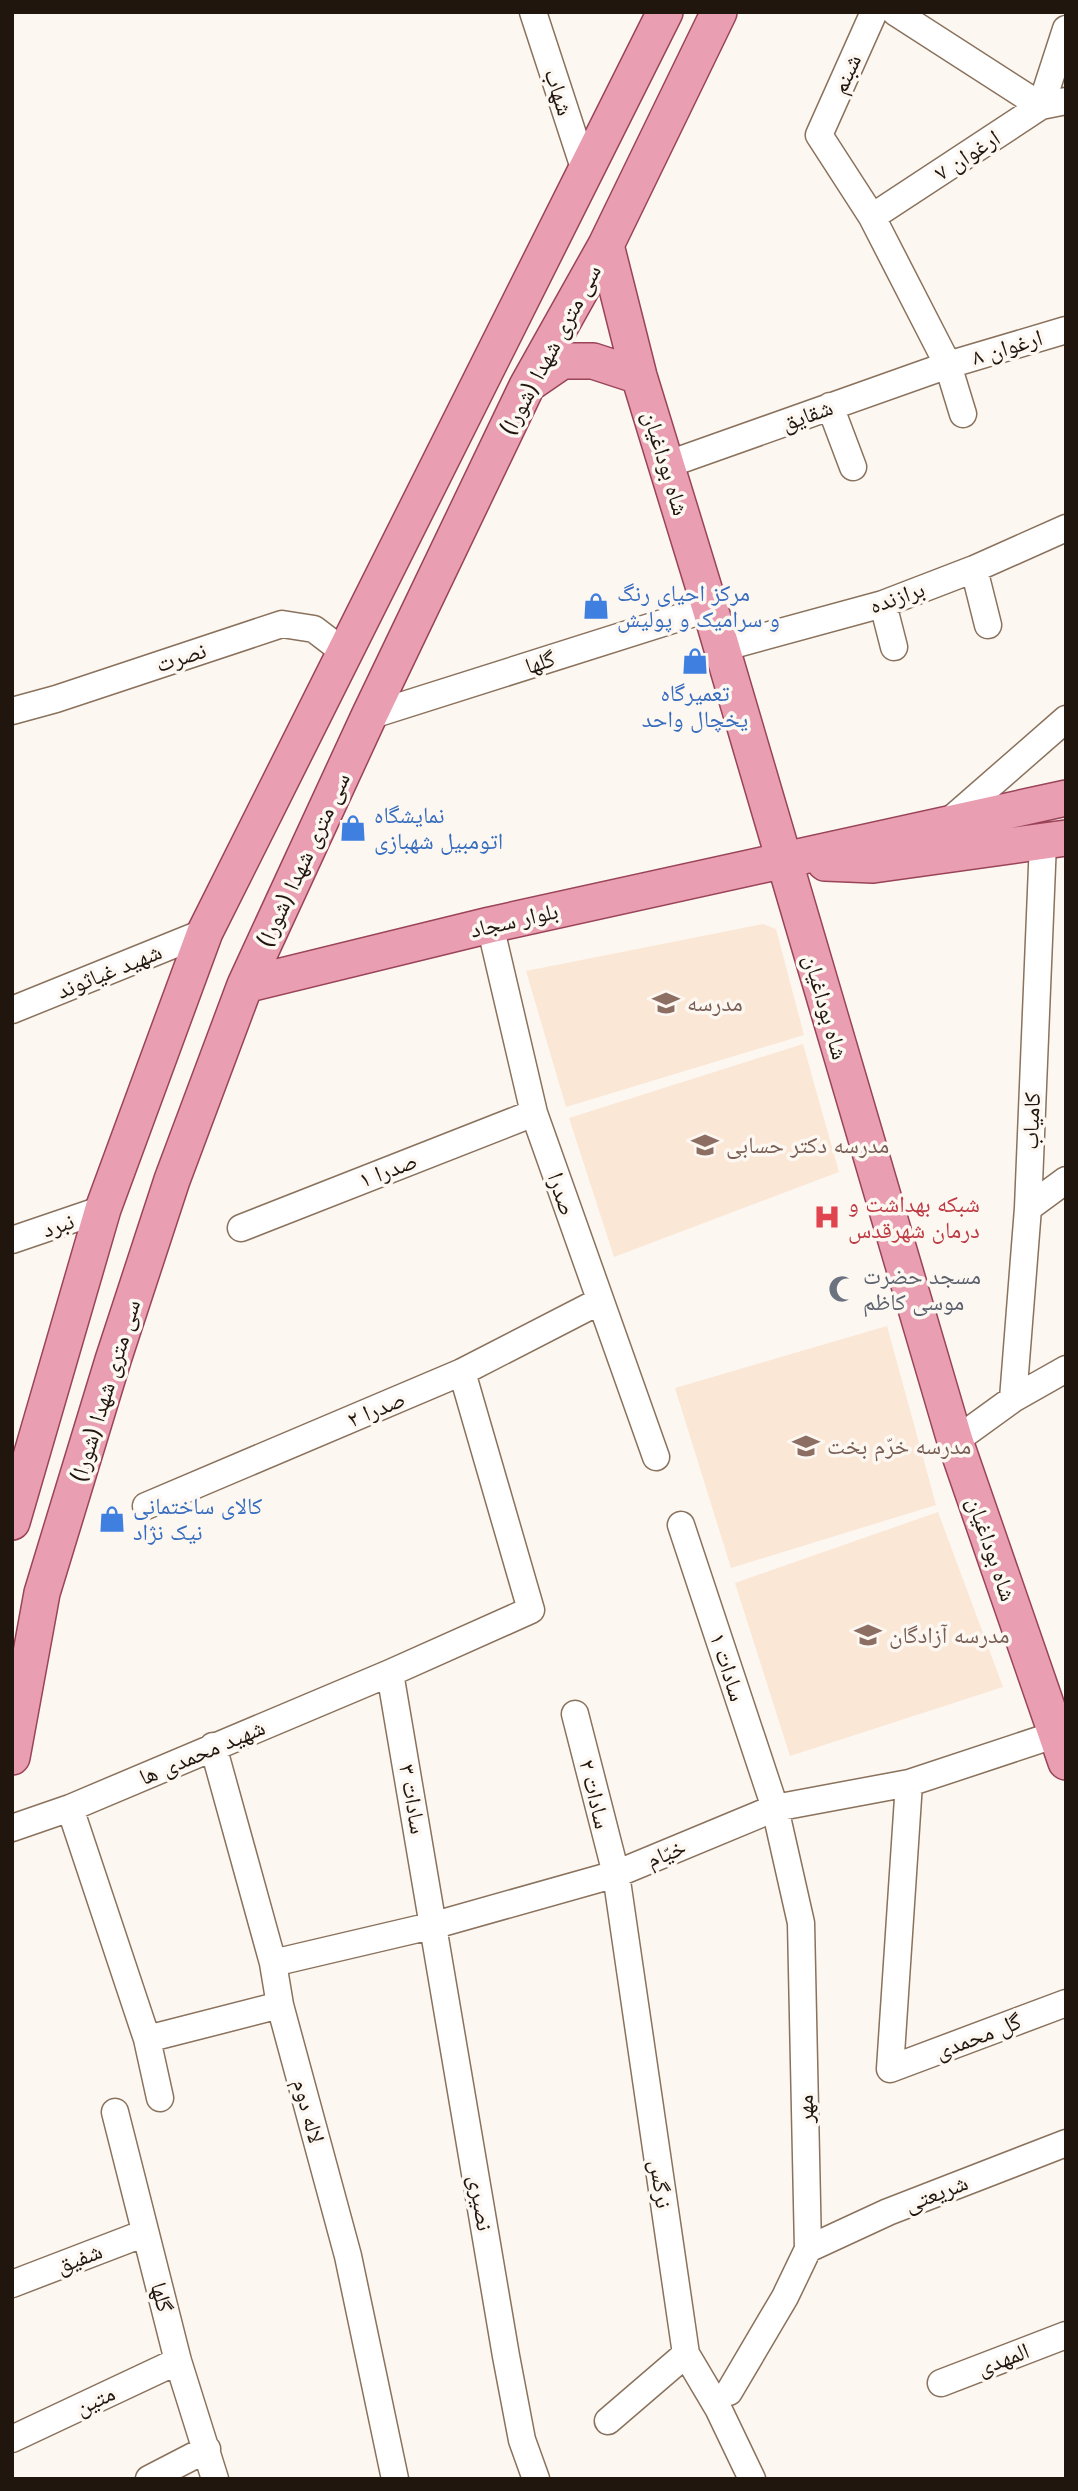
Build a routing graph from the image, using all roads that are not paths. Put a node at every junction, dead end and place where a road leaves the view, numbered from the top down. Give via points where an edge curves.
1 (533, 12) edge
2 (665, 12) edge
3 (719, 12) edge
4 (874, 12) edge
5 (895, 12) edge
6 (1066, 29) edge
7 (1054, 103) edge
8 (585, 171) junction
9 (872, 217) junction
10 (606, 245) junction
11 (1066, 330) edge
12 (948, 365) junction
13 (639, 376) junction
14 (527, 386) junction
15 (830, 406) junction
16 (963, 414) dead end
17 (666, 465) junction
18 (853, 467) dead end
19 (1066, 528) edge
20 (974, 569) junction
21 (883, 604) junction
22 (710, 608) junction
23 (988, 625) dead end
24 (894, 647) dead end
25 (722, 648) junction
26 (344, 652) junction
27 (12, 711) edge
28 (369, 716) junction
29 (1066, 719) edge
30 (1066, 798) edge
31 (947, 823) junction
32 (1054, 840) edge
33 (783, 861) junction
34 (490, 925) junction
35 (205, 932) junction
36 (245, 985) junction
37 (12, 1010) edge
38 (534, 1113) junction
39 (1066, 1180) edge
40 (1028, 1208) junction
41 (103, 1209) junction
42 (241, 1228) dead end
43 (12, 1240) edge
44 (600, 1301) junction
45 (65, 1347) junction
46 (113, 1360) junction
47 (1066, 1370) edge
48 (462, 1373) junction
49 (1013, 1399) junction
50 (955, 1441) junction
51 (656, 1457) dead end
52 (146, 1506) dead end
53 (12, 1522) edge
54 (681, 1525) dead end
55 (390, 1673) junction
56 (575, 1714) dead end
57 (213, 1746) junction
58 (1061, 1748) edge
59 (12, 1757) edge
60 (909, 1783) junction
61 (70, 1808) junction
62 (775, 1808) junction
63 (12, 1828) edge
64 (616, 1874) junction
65 (435, 1924) junction
66 (273, 1963) junction
67 (1066, 2003) edge
68 (280, 2005) junction
69 (147, 2039) junction
70 (160, 2098) dead end
71 (115, 2112) dead end
72 (1066, 2143) edge
73 (145, 2233) junction
74 (808, 2249) junction
75 (12, 2284) edge
76 (1066, 2335) edge
77 (686, 2354) junction
78 (178, 2361) junction
79 (941, 2384) dead end
80 (729, 2392) dead end
81 (608, 2421) dead end
82 (12, 2439) edge
83 (207, 2449) junction
84 (149, 2479) edge
85 (215, 2479) edge
86 (395, 2479) edge
87 (536, 2479) edge
88 (752, 2479) edge

1 - 8 street, شهاب
2 - 8 main road, سی متری شهدا (شورا)
3 - 10 main road, سی متری شهدا (شورا)
4 - 9 street, شبنم via 819,135
5 - 7 street
6 - 7 street
7 - 9 street, ارغوان ۷
8 - 26 main road, سی متری شهدا (شورا)
9 - 12 street
10 - 13 main road, شاه بوداغیان
10 - 14 main road, سی متری شهدا (شورا)
11 - 12 street, ارغوان ۸
12 - 15 street, شقایق
12 - 16 street
13 - 14 main road via 593,361 562,361
13 - 17 main road, شاه بوداغیان
14 - 28 main road, سی متری شهدا (شورا)
15 - 17 street, شقایق
15 - 18 street
17 - 22 main road, شاه بوداغیان
19 - 20 street, برازنده
20 - 21 street, برازنده
20 - 23 street
21 - 24 street
21 - 25 street, برازنده
22 - 25 main road, شاه بوداغیان
22 - 28 street, گلها
25 - 33 main road, شاه بوداغیان
26 - 27 street, نصرت via 314,629 282,624
26 - 35 main road, سی متری شهدا (شورا)
28 - 36 main road, سی متری شهدا (شورا)
29 - 31 street
30 - 31 main road, بلوار سجاد
31 - 33 main road, بلوار سجاد
32 - 33 main road, بلوار سجاد via 873,865
32 - 40 street, کامیاب
33 - 34 main road, بلوار سجاد
33 - 50 main road, شاه بوداغیان
34 - 36 main road, بلوار سجاد
34 - 38 street, صدرا
35 - 37 street, شهید غیاثوند
35 - 41 main road, سی متری شهدا (شورا)
36 - 46 main road, سی متری شهدا (شورا) via 172,1180
38 - 42 street, صدرا ۱
38 - 44 street, صدرا
39 - 40 street
40 - 49 street, کامیاب
41 - 43 street, نبرد
41 - 45 main road, سی متری شهدا (شورا)
44 - 48 street, صدرا ۲
44 - 51 street, صدرا
45 - 46 main road
45 - 53 main road, سی متری شهدا (شورا)
46 - 59 main road, سی متری شهدا (شورا) via 42,1593
47 - 49 street
48 - 52 street, صدرا ۲
48 - 55 street, شهید محمدی ها via 531,1610
49 - 50 street
50 - 58 main road, شاه بوداغیان
54 - 62 street, سادات ۱
55 - 57 street, شهید محمدی ها
55 - 65 street, سادات ۳
56 - 64 street, سادات ۲
57 - 61 street, شهید محمدی ها
57 - 66 street, لاله دوم
58 - 60 street, خیّام
60 - 62 street, خیّام
60 - 67 street, گل محمدی via 890,2069
61 - 63 street, شهید محمدی ها
61 - 69 street
62 - 64 street, خیّام
62 - 74 street, مهر via 801,1923
64 - 65 street, خیّام
64 - 77 street, نرگس
65 - 66 street, خیّام
65 - 87 street, نصیری via 519,2428
66 - 68 street, لاله دوم
68 - 69 street
68 - 86 street, لاله دوم via 348,2256
69 - 70 street
71 - 73 street, گلها
72 - 74 street, شریعتی via 888,2212
73 - 75 street, شفیق
73 - 78 street, گلها
74 - 80 street, مهر
76 - 79 street, المهدی
77 - 81 street
77 - 88 street, نرگس
78 - 82 street, متین
78 - 83 street, گلها
83 - 84 street
83 - 85 street, گلها

